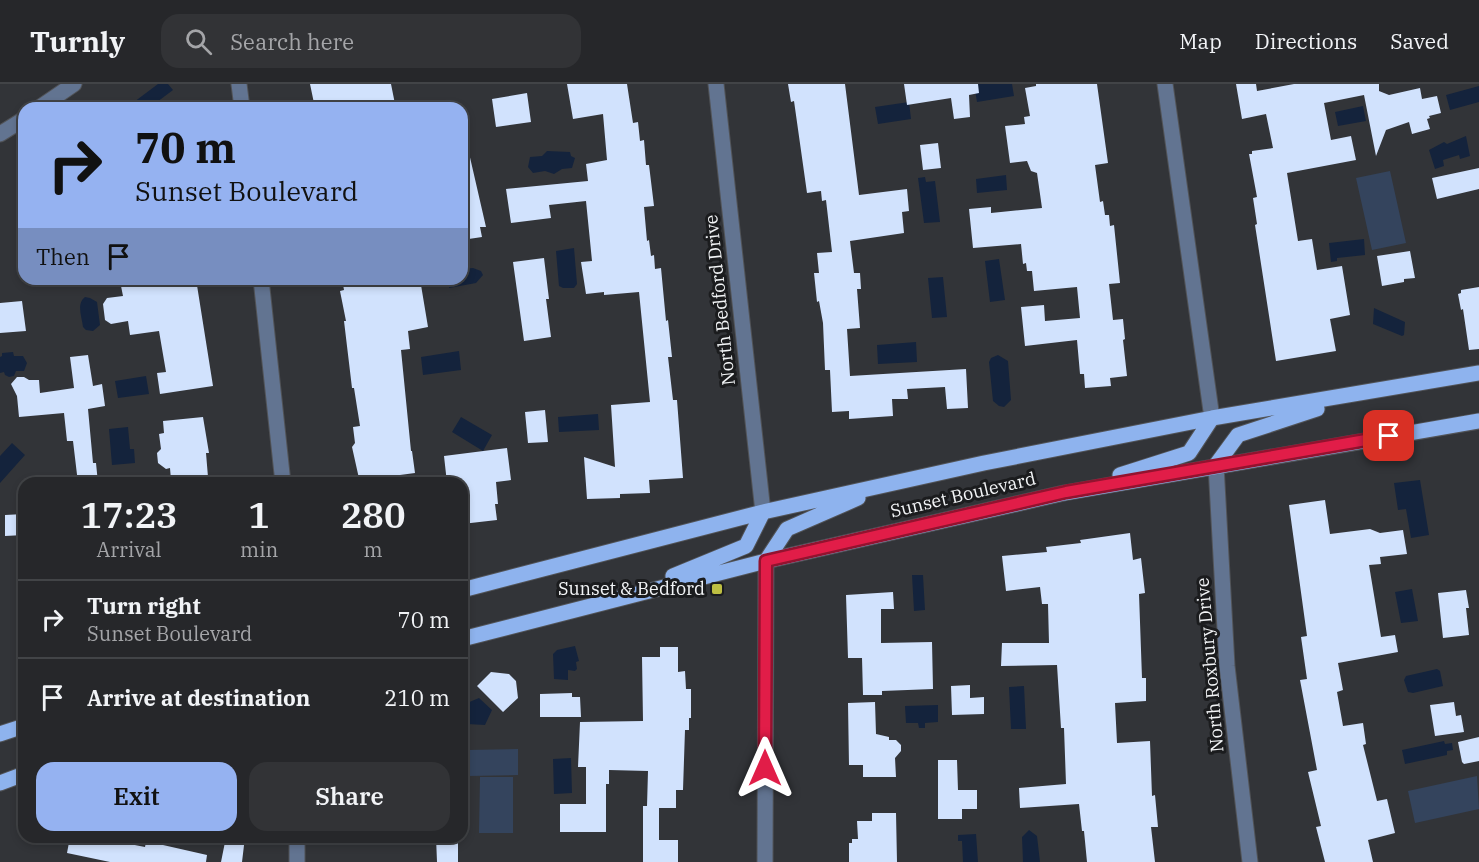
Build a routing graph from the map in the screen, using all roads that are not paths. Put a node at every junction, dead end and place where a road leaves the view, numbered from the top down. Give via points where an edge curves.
1 (74, 84) edge
2 (239, 84) edge
3 (716, 84) edge
4 (1165, 84) edge
5 (48, 102) edge
6 (241, 102) edge
7 (18, 122) edge
8 (0, 134) edge
9 (262, 285) edge
10 (1479, 373) edge
11 (1362, 393) junction
12 (1212, 418) junction
13 (1479, 421) edge
14 (1216, 465) junction
15 (282, 477) edge
16 (894, 483) junction
17 (1064, 493) junction
18 (763, 513) junction
19 (766, 561) junction
20 (468, 588) edge
21 (619, 597) junction
22 (468, 637) edge
23 (18, 728) edge
24 (0, 734) edge
25 (18, 776) edge
26 (0, 783) edge
27 (297, 843) edge
28 (297, 862) edge
29 (765, 862) edge
30 (1250, 862) edge

1 - 5 street
2 - 6 street
3 - 18 street, North Bedford Drive
4 - 12 street
7 - 8 street
9 - 15 street
10 - 11 main road, Sunset Boulevard
11 - 12 main road, Sunset Boulevard
11 - 14 main road via 1238,435
12 - 16 main road, Sunset Boulevard
12 - 17 main road via 1189,453
13 - 14 main road, Sunset Boulevard
14 - 17 main road, Sunset Boulevard
14 - 30 street, North Roxbury Drive via 1227,666
16 - 18 main road, Sunset Boulevard
16 - 19 main road via 787,529
17 - 19 main road, Sunset Boulevard
18 - 20 main road, Sunset Boulevard
18 - 21 main road via 746,546
19 - 21 main road, Sunset Boulevard
19 - 29 street
21 - 22 main road, Sunset Boulevard
23 - 24 main road
25 - 26 main road
27 - 28 street

